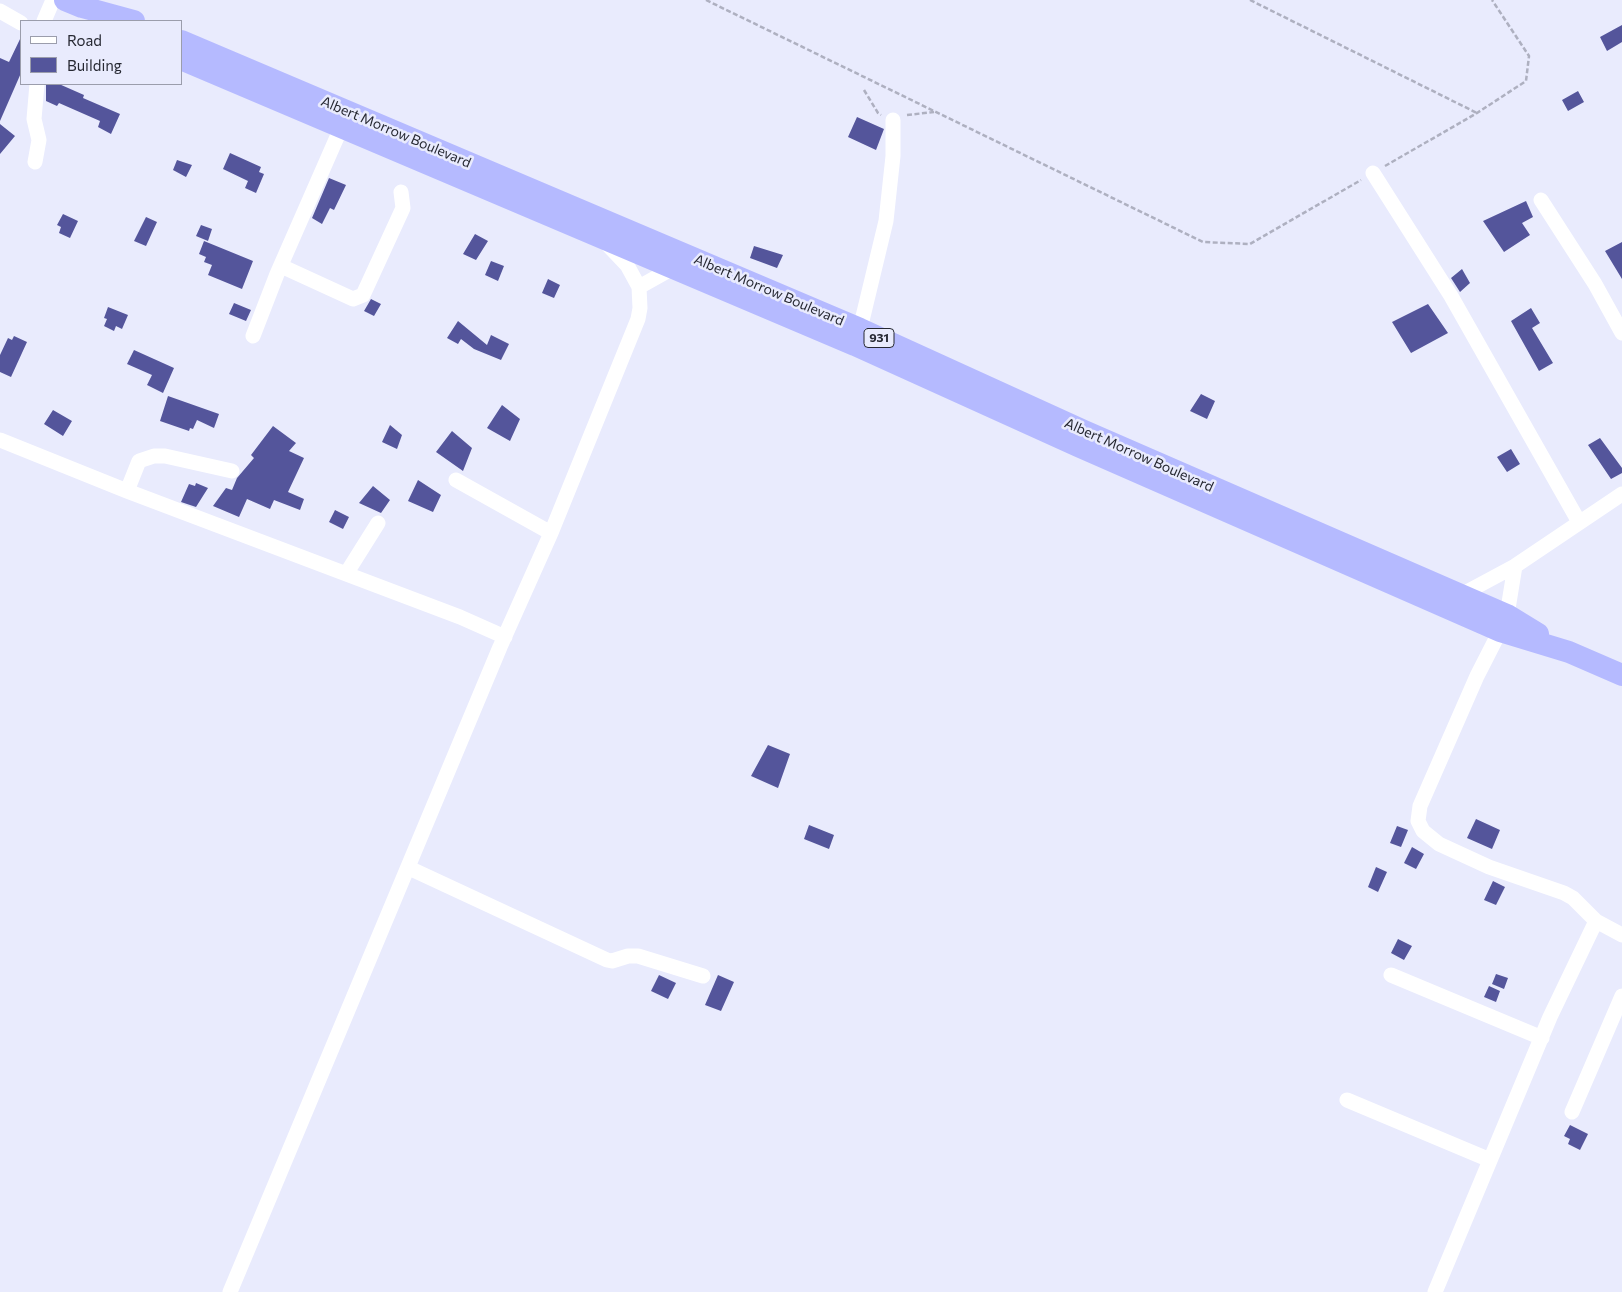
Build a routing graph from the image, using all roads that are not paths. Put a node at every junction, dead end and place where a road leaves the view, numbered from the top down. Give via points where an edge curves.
1 (53, 0) edge
2 (74, 4) edge
3 (0, 11) edge
4 (44, 20) edge
5 (103, 20) edge
6 (130, 20) edge
7 (20, 22) edge
8 (182, 41) edge
9 (182, 59) edge
10 (37, 85) edge
11 (893, 120) dead end
12 (341, 128) junction
13 (36, 162) dead end
14 (1373, 173) road end
15 (401, 192) dead end
16 (1541, 200) dead end
17 (598, 235) junction
18 (281, 266) junction
19 (672, 268) junction
20 (639, 287) junction
21 (860, 329) junction
22 (1622, 333) edge
23 (253, 336) dead end
24 (0, 440) edge
25 (232, 471) dead end
26 (456, 480) dead end
27 (127, 491) junction
28 (1622, 494) edge
29 (1579, 522) junction
30 (378, 523) dead end
31 (551, 533) junction
32 (1515, 566) junction
33 (346, 574) junction
34 (1461, 595) junction
35 (1504, 623) junction
36 (505, 637) junction
37 (1622, 675) edge
38 (409, 868) junction
39 (1596, 921) junction
40 (1622, 935) edge
41 (1391, 975) dead end
42 (703, 976) dead end
43 (1622, 996) edge
44 (1542, 1038) junction
45 (1347, 1100) dead end
46 (1572, 1112) dead end
47 (1490, 1160) junction
48 (230, 1292) edge
49 (1435, 1292) edge

1 - 4 street
2 - 5 highway
2 - 6 highway
3 - 7 street
8 - 21 highway, Albert Morrow Boulevard / 931
9 - 12 highway, Albert Morrow Boulevard / 931
10 - 13 street via 34,119 39,140
11 - 21 street via 886,221
12 - 17 highway, Albert Morrow Boulevard / 931
12 - 18 street
14 - 29 street via 1451,296
15 - 18 street via 403,208 363,295 353,299
16 - 22 street
17 - 19 highway, Albert Morrow Boulevard / 931
17 - 20 street via 627,265
18 - 23 street
19 - 20 street
19 - 35 highway, Albert Morrow Boulevard / 931 via 855,345 1087,450
20 - 31 street via 638,319
21 - 34 highway, Albert Morrow Boulevard / 931 via 1084,431
24 - 27 street
25 - 27 street via 154,456 140,461
26 - 31 street
27 - 33 street
28 - 29 street
29 - 32 street
30 - 33 street
31 - 36 street
32 - 34 street
32 - 35 street
33 - 36 street
34 - 35 highway, Albert Morrow Boulevard / 931
35 - 37 highway, Albert Morrow Boulevard / 931
35 - 39 street via 1473,684 1420,806 1418,821 1423,831 1439,844 1564,893
36 - 38 street
38 - 42 street via 607,960 638,956
38 - 48 street
39 - 40 street
39 - 44 street
41 - 44 street
43 - 46 street
44 - 47 street
45 - 47 street
47 - 49 street

